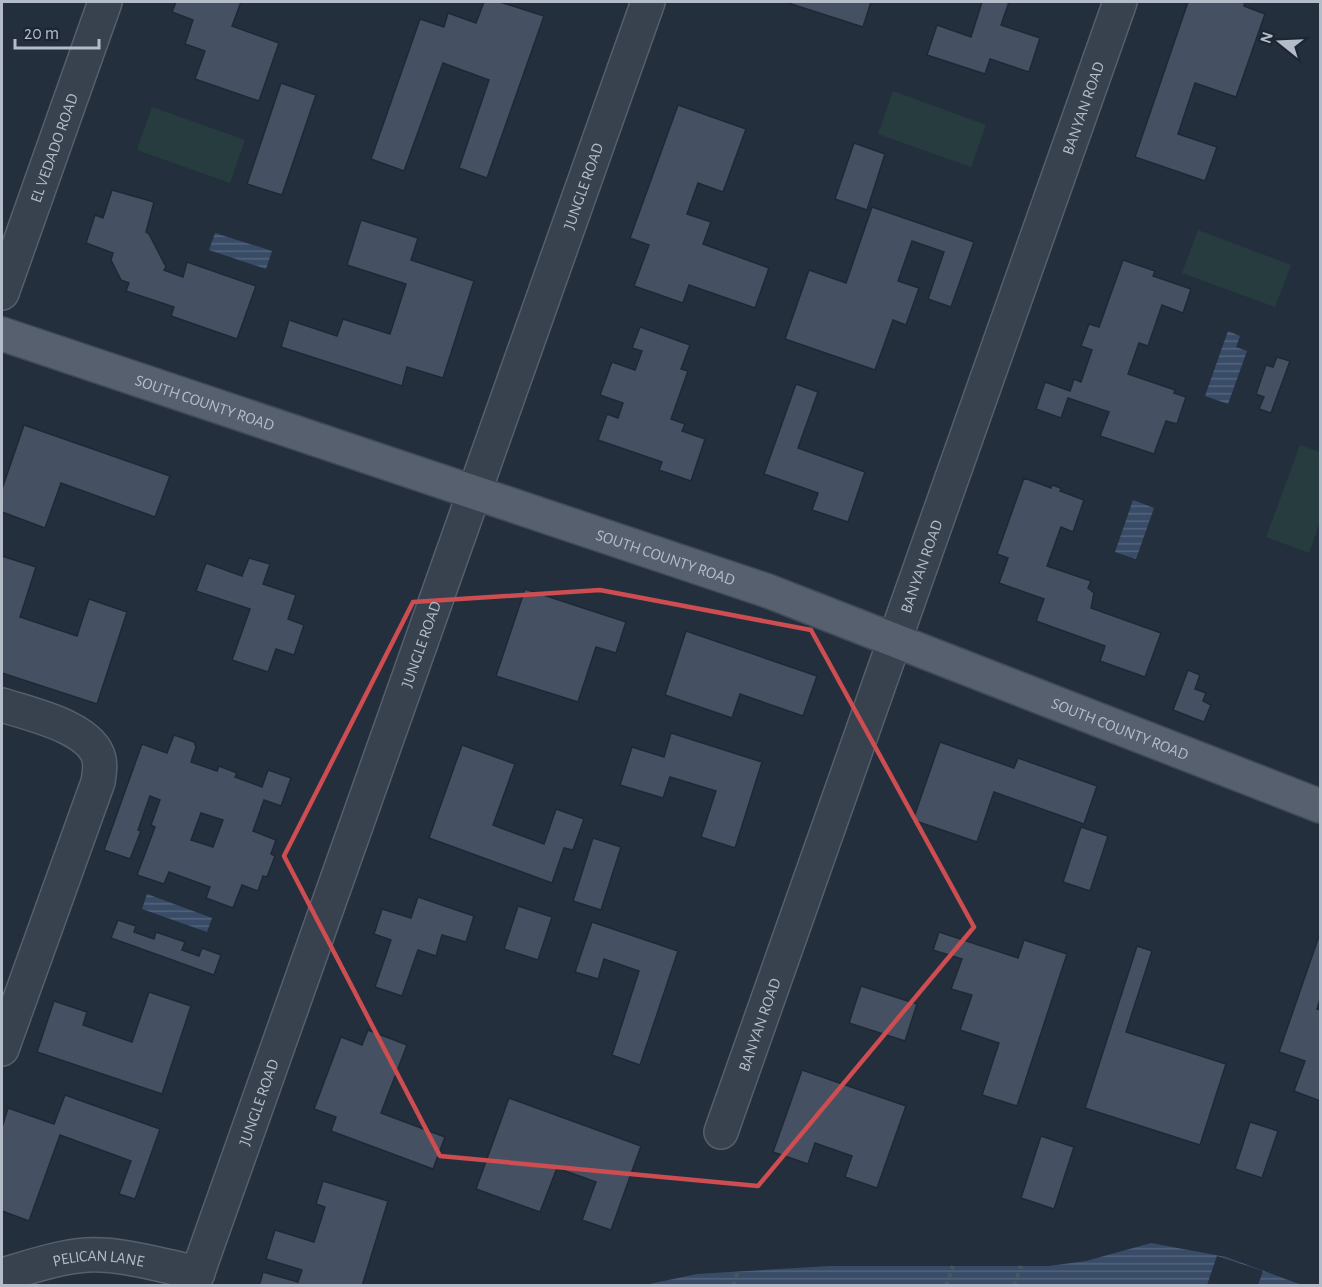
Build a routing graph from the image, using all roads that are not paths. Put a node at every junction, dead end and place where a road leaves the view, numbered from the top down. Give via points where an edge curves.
1 (105, 2) edge
2 (648, 2) edge
3 (1120, 2) edge
4 (2, 293) edge
5 (2, 334) edge
6 (474, 493) junction
7 (895, 639) junction
8 (2, 705) edge
9 (1320, 806) edge
10 (2, 1049) edge
11 (721, 1132) dead end
12 (2, 1275) edge
13 (195, 1279) edge

1 - 4 street, EL VEDADO ROAD
2 - 6 street, JUNGLE ROAD
3 - 7 street, BANYAN ROAD
5 - 6 main road, SOUTH COUNTY ROAD
6 - 7 main road, SOUTH COUNTY ROAD via 768,591
6 - 13 street, JUNGLE ROAD
7 - 9 main road, SOUTH COUNTY ROAD
7 - 11 street, BANYAN ROAD
8 - 10 street via 81,735 97,752 100,771
12 - 13 street, PELICAN LANE via 50,1261 90,1255 110,1256

